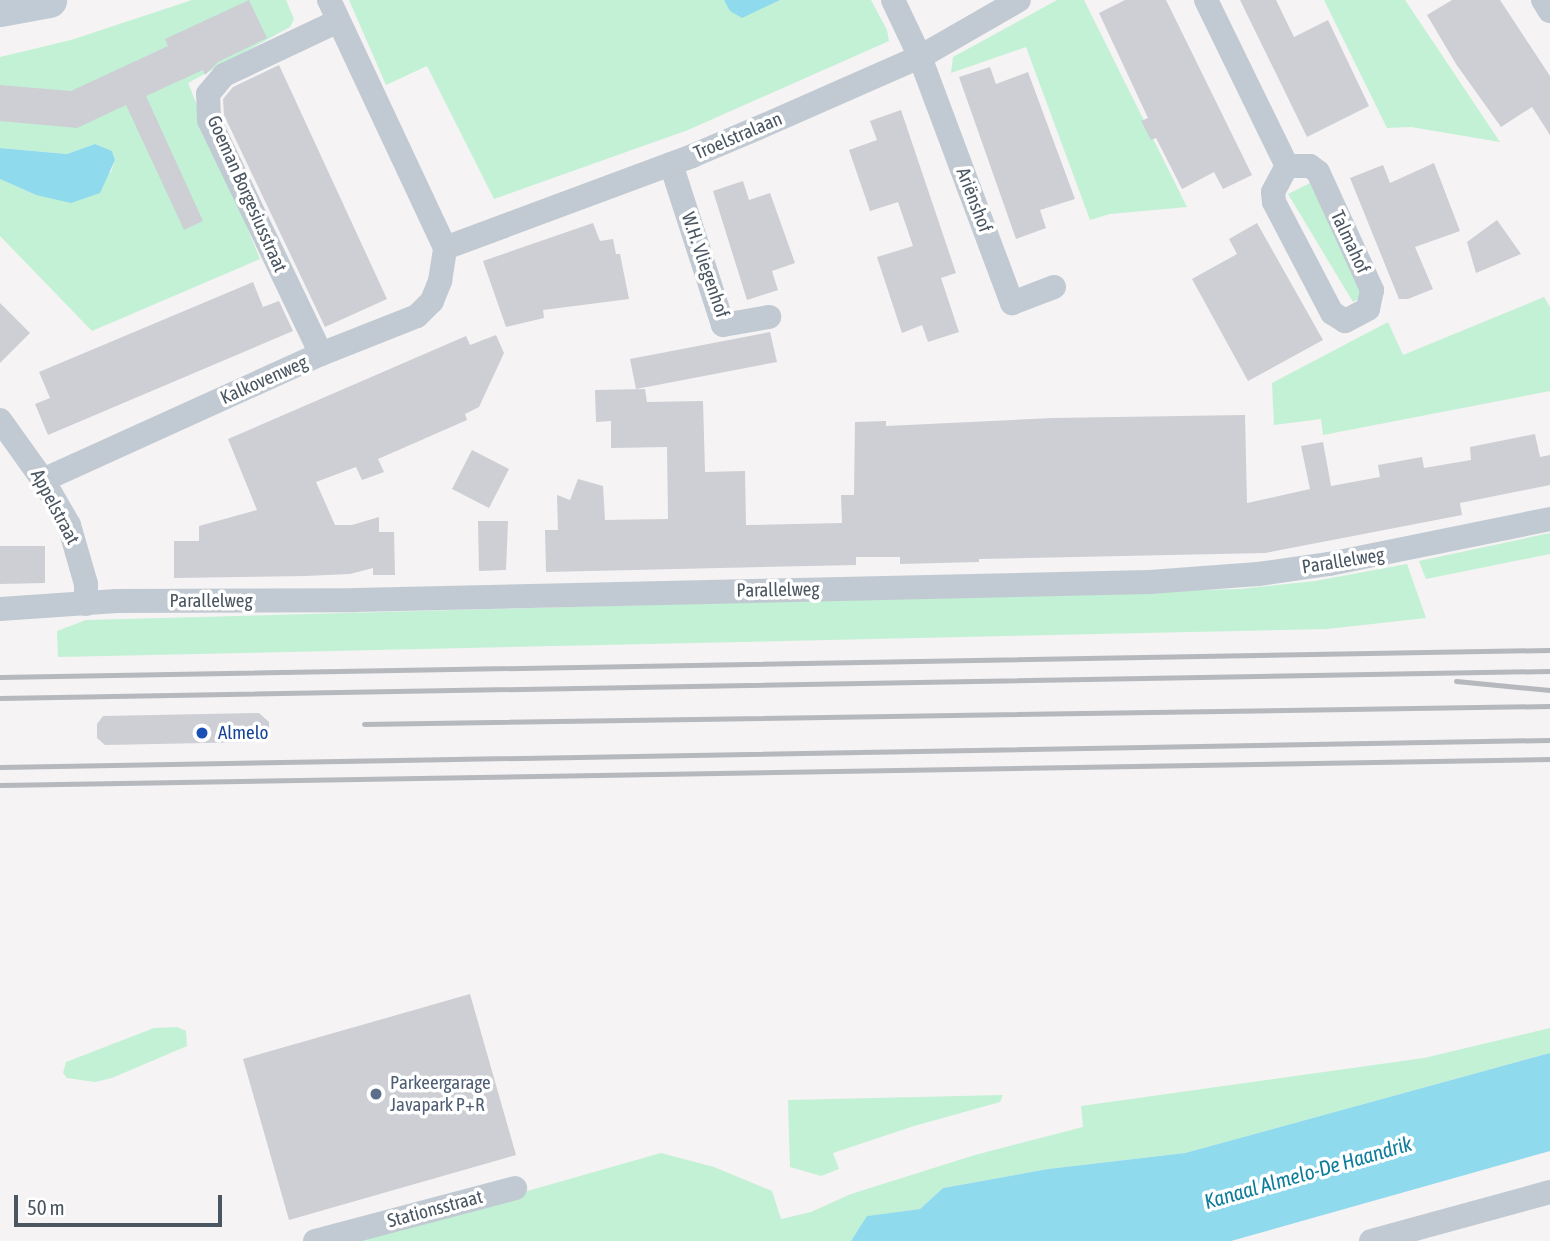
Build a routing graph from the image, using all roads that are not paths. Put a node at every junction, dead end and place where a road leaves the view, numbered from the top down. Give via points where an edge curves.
1 (49, 0) edge
2 (893, 0) edge
3 (1019, 0) edge
4 (1206, 0) edge
5 (1543, 0) edge
6 (0, 9) edge
7 (333, 11) edge
8 (1550, 11) edge
9 (920, 57) junction
10 (671, 164) junction
11 (1286, 166) junction
12 (445, 248) junction
13 (1054, 288) dead end
14 (769, 317) dead end
15 (321, 354) junction
16 (0, 420) edge
17 (43, 480) junction
18 (1550, 519) edge
19 (86, 604) junction
20 (0, 609) edge
21 (515, 1188) dead end
22 (1550, 1192) edge
23 (315, 1241) edge
24 (1371, 1241) edge

1 - 6 street
2 - 9 street
3 - 9 street, Troelstralaan
4 - 11 street
5 - 8 street
7 - 12 street, Goeman Borgesiusstraat
7 - 15 street, Goeman Borgesiusstraat via 224,75 208,94 209,120
9 - 10 street, Troelstralaan
9 - 13 street, Ariënshof via 1012,303
10 - 12 street, Troelstralaan
10 - 14 street, W.H. Vliegenhof via 723,326
11 - 11 street, Talmahof via 1273,192 1274,202 1332,313 1345,321 1368,309 1372,290 1318,172 1310,166
12 - 15 street, Kalkovenweg via 432,301 417,316
15 - 17 street, Kalkovenweg
16 - 17 street, Appelstraat
17 - 19 street, Appelstraat via 69,525 81,558
18 - 19 street, Parallelweg via 1329,564 1150,582
19 - 20 street, Parallelweg
21 - 23 street, Stationsstraat
22 - 24 street

